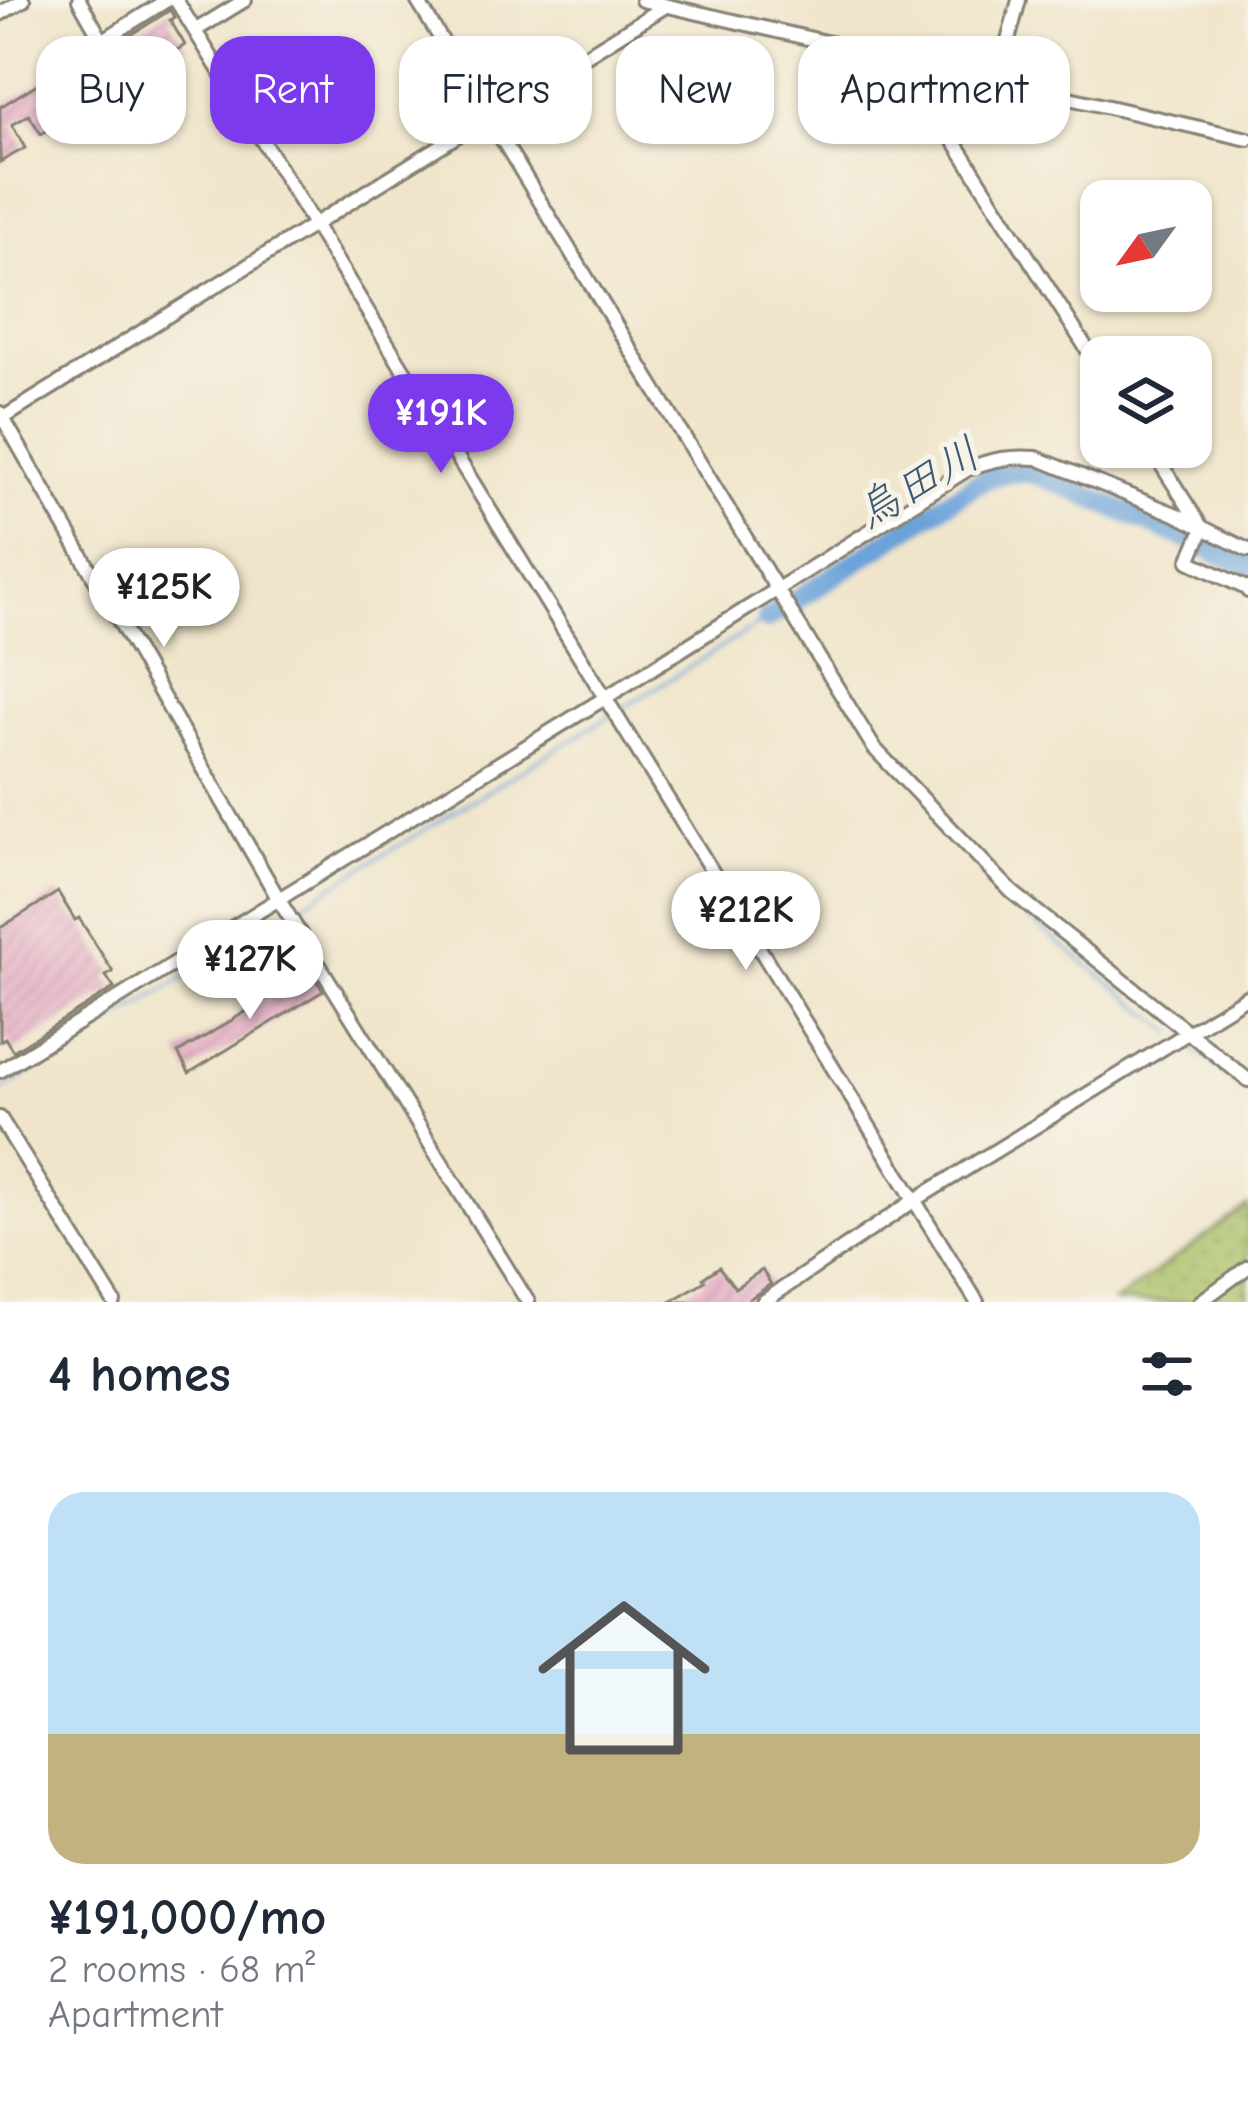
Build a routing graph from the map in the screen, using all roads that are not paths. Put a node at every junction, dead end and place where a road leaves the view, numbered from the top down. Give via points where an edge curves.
1 (23, 0) edge
2 (79, 0) edge
3 (167, 0) edge
4 (176, 0) edge
5 (245, 0) edge
6 (417, 0) edge
7 (642, 0) edge
8 (1019, 0) edge
9 (664, 7) junction
10 (0, 14) edge
11 (196, 30) junction
12 (439, 36) edge
13 (798, 36) edge
14 (1009, 36) edge
15 (592, 52) edge
16 (1070, 99) edge
17 (1248, 140) edge
18 (445, 144) edge
19 (505, 144) edge
20 (956, 144) edge
21 (315, 224) junction
22 (1080, 337) edge
23 (1, 417) edge
24 (1163, 468) edge
25 (1202, 532) junction
26 (1248, 550) edge
27 (1248, 591) edge
28 (778, 594) junction
29 (606, 701) junction
30 (281, 903) junction
31 (1248, 996) edge
32 (1187, 1034) junction
33 (0, 1071) edge
34 (1248, 1080) edge
35 (0, 1118) edge
36 (915, 1200) junction
37 (1248, 1268) edge
38 (115, 1302) edge
39 (528, 1302) edge
40 (764, 1302) edge
41 (977, 1302) edge
42 (1200, 1302) edge

1 - 10 street
2 - 3 street via 105,39
4 - 11 street
5 - 11 street
6 - 12 street
7 - 9 street
8 - 14 street
9 - 13 street
9 - 15 street
11 - 21 street
16 - 17 street
18 - 21 street
19 - 28 street
20 - 22 street
21 - 23 street
21 - 29 street
23 - 30 street
24 - 25 street
25 - 26 street
25 - 27 street via 1190,561
25 - 28 street via 1058,465 1014,456 968,469
28 - 29 street
28 - 32 street via 874,748 1012,892
29 - 30 street
29 - 36 street
30 - 33 street
30 - 39 street
31 - 32 street
32 - 34 street
32 - 36 street
35 - 38 street
36 - 40 street
36 - 41 street
37 - 42 street

